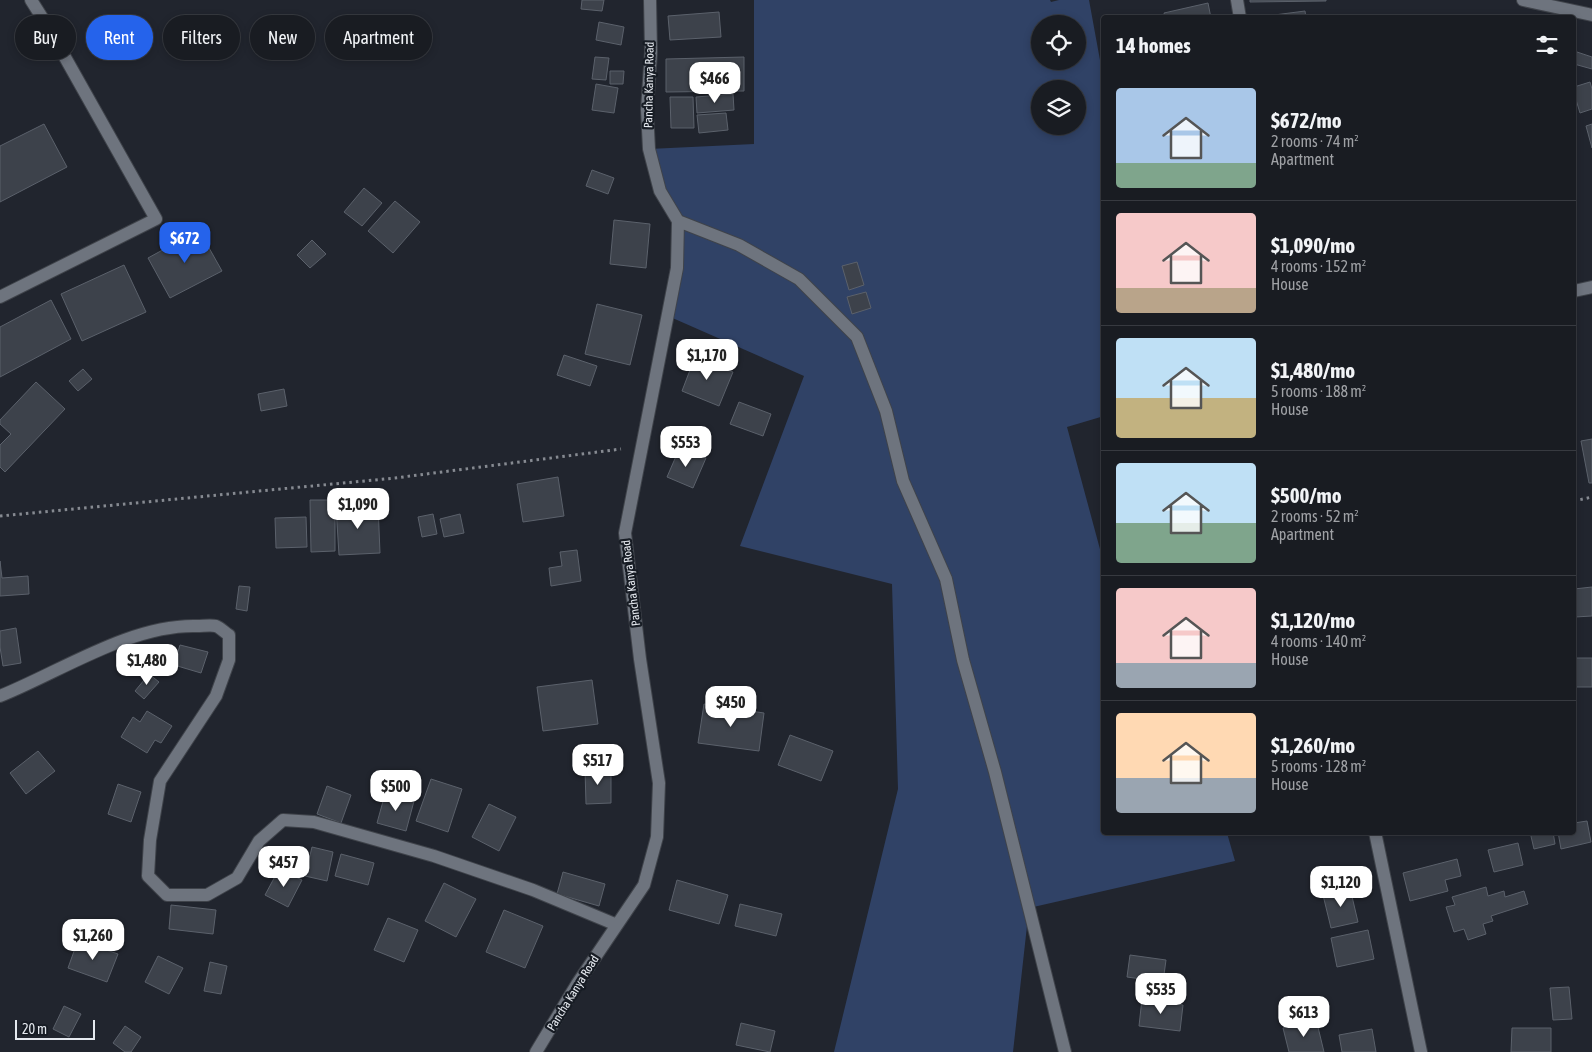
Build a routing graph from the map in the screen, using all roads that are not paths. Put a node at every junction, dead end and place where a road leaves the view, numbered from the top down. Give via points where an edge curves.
1 (31, 0) edge
2 (650, 0) edge
3 (1237, 0) edge
4 (1523, 0) edge
5 (1240, 15) edge
6 (1592, 16) edge
7 (678, 221) junction
8 (1592, 287) edge
9 (1576, 291) edge
10 (0, 297) edge
11 (0, 696) edge
12 (1376, 835) edge
13 (617, 925) junction
14 (536, 1052) edge
15 (1065, 1052) edge
16 (1421, 1052) edge

1 - 10 street via 156,219
2 - 7 street, Pancha Kanya Road via 649,149 660,190
3 - 5 street
4 - 6 street
7 - 13 street, Pancha Kanya Road via 677,268 625,533 659,783 657,837 644,885
7 - 15 street via 739,245 799,279 856,337 886,411 903,481 946,579 963,660 995,772
8 - 9 street
11 - 13 street via 144,633 187,626 218,626 229,635 229,660 216,696 160,781 150,840 148,876 167,895 207,895 237,878 259,841 283,820 314,822 434,856 533,890
12 - 16 street
13 - 14 street, Pancha Kanya Road

